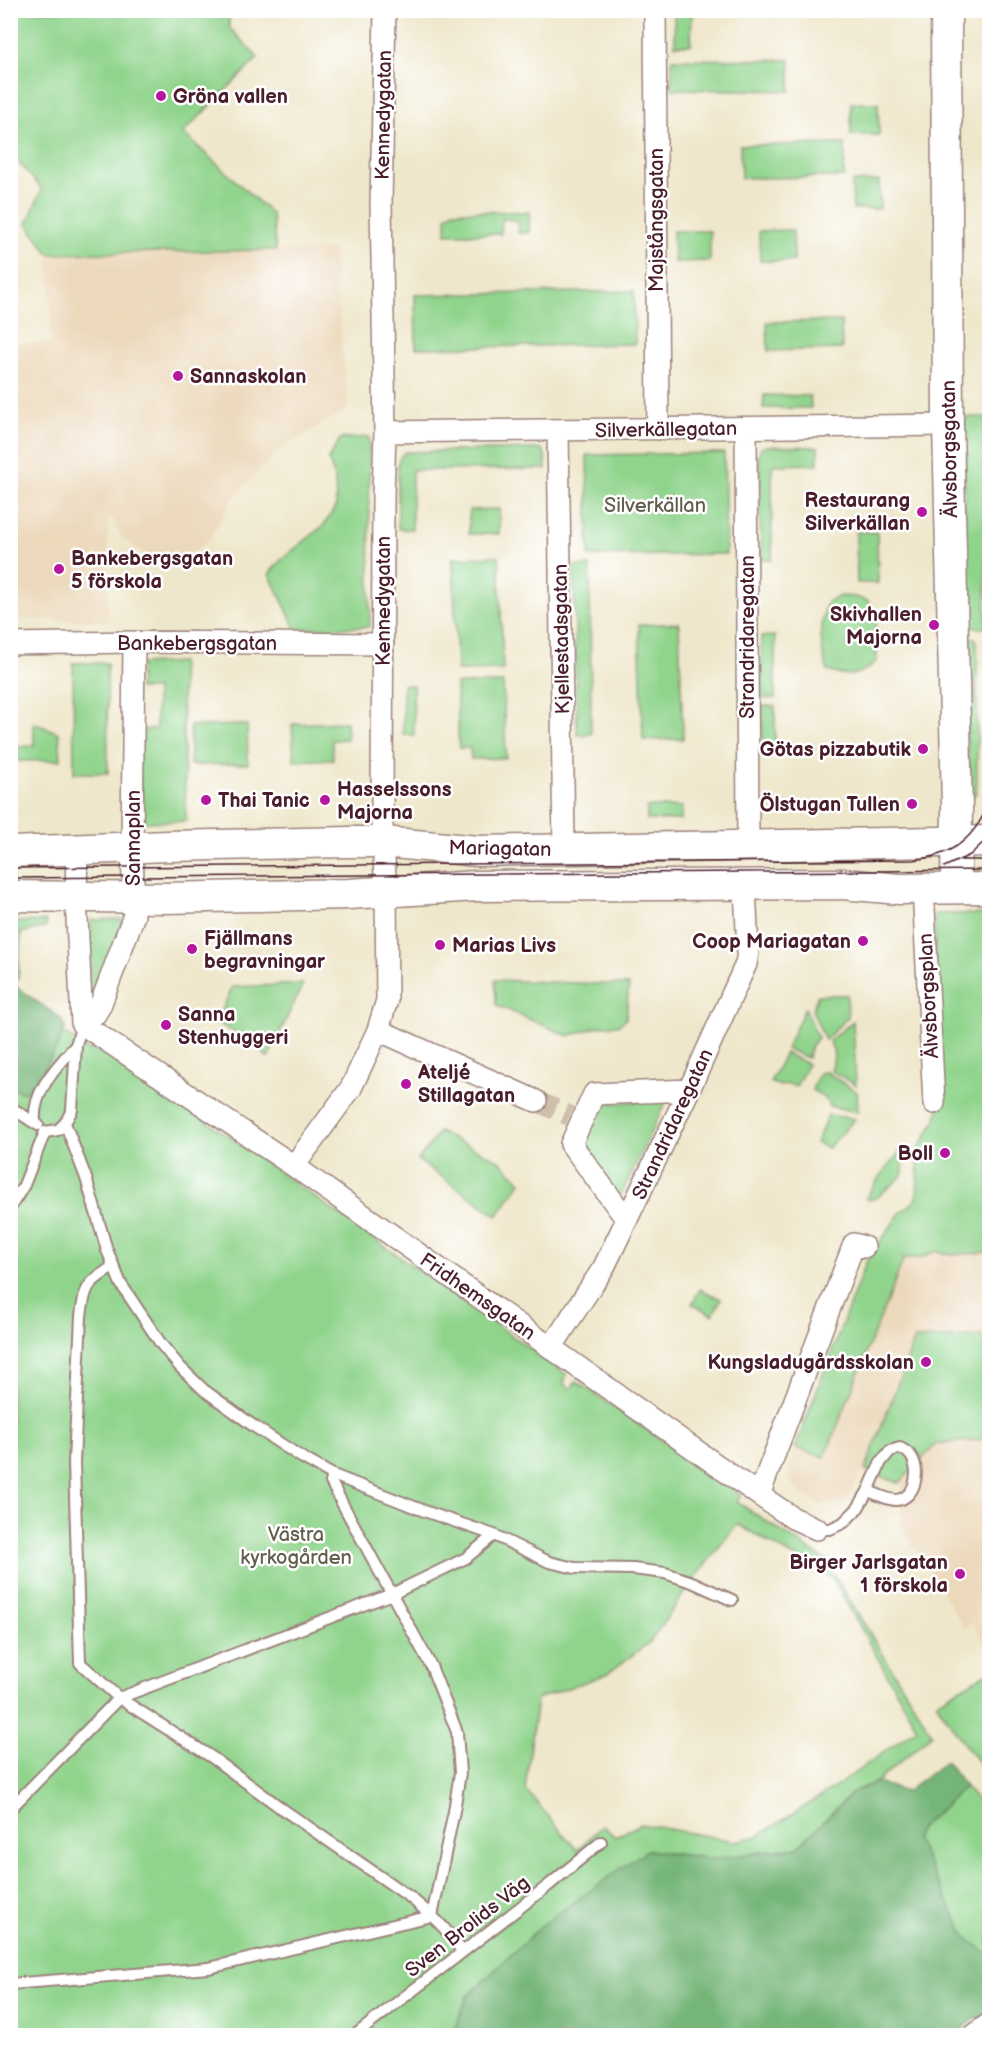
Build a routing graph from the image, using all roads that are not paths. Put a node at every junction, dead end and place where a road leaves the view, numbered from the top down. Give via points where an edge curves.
1 (385, 10) edge
2 (655, 10) edge
3 (946, 10) edge
4 (948, 425) junction
5 (746, 428) junction
6 (658, 429) junction
7 (558, 430) junction
8 (385, 432) junction
9 (134, 642) junction
10 (10, 644) edge
11 (383, 644) junction
12 (990, 841) edge
13 (383, 842) junction
14 (957, 842) junction
15 (748, 845) junction
16 (132, 847) junction
17 (564, 848) junction
18 (76, 851) junction
19 (10, 852) edge
20 (745, 886) junction
21 (923, 888) junction
22 (956, 888) junction
23 (990, 888) edge
24 (386, 892) junction
25 (10, 896) edge
26 (76, 897) junction
27 (134, 898) junction
28 (82, 1018) junction
29 (378, 1030) junction
30 (76, 1046) junction
31 (689, 1090) junction
32 (536, 1101) tunnel mouth
33 (934, 1103) dead end
34 (10, 1107) edge
35 (35, 1122) junction
36 (65, 1123) junction
37 (45, 1132) junction
38 (294, 1167) junction
39 (10, 1208) edge
40 (627, 1220) junction
41 (864, 1247) dead end
42 (114, 1267) junction
43 (551, 1348) junction
44 (333, 1475) junction
45 (868, 1491) junction
46 (759, 1495) junction
47 (817, 1529) joint
48 (494, 1535) junction
49 (392, 1594) junction
50 (732, 1600) dead end
51 (119, 1698) junction
52 (10, 1809) edge
53 (601, 1842) dead end
54 (432, 1916) junction
55 (462, 1951) junction
56 (10, 1984) edge
57 (990, 2023) edge
58 (354, 2036) edge
59 (974, 2036) edge

1 - 8 street, Kennedygatan via 381,236
2 - 6 street, Majstångsgatan
3 - 4 street, Älvsborgsgatan
4 - 5 street, Silverkällegatan
4 - 14 street, Älvsborgsgatan
5 - 6 street, Silverkällegatan
5 - 15 street, Strandridaregatan
6 - 7 street, Silverkällegatan
7 - 8 street, Silverkällegatan
7 - 17 street, Kjellestadsgatan
8 - 11 street, Kennedygatan
9 - 10 street, Bankebergsgatan
9 - 11 street, Bankebergsgatan
9 - 16 street, Sannaplan
11 - 13 street, Kennedygatan
12 - 14 street, Mariagatan
13 - 16 street, Mariagatan
13 - 17 street, Mariagatan via 478,851
13 - 24 street, Kennedygatan
14 - 15 street, Mariagatan
14 - 22 street, Älvsborgsgatan
15 - 17 street, Mariagatan
16 - 18 street, Mariagatan
16 - 27 street, Sannaplan
18 - 19 street, Mariagatan
18 - 26 street
20 - 21 street, Mariagatan via 843,884
20 - 24 street, Mariagatan via 477,886
20 - 31 street, Strandridaregatan via 746,964
21 - 22 street, Mariagatan
21 - 33 street, Älvsborgsplan
22 - 23 street, Mariagatan
24 - 27 street, Mariagatan
24 - 29 street, Kennedygatan via 387,1000
25 - 26 street, Mariagatan
26 - 27 street, Mariagatan
26 - 28 street
27 - 28 street, Sannaplan via 133,921 100,1006 96,1013
28 - 30 lane
28 - 38 street, Fridhemsgatan
29 - 32 street
29 - 38 street, Kennedygatan via 351,1088
30 - 35 lane via 38,1097
30 - 36 lane via 72,1110
31 - 40 street, Strandridaregatan
31 - 40 street via 594,1094 576,1118 571,1144
34 - 35 lane
35 - 37 lane
36 - 37 lane via 58,1130
36 - 42 lane
37 - 39 lane via 24,1185
38 - 43 street, Fridhemsgatan
40 - 43 street, Strandridaregatan via 604,1267
41 - 46 street via 854,1244
42 - 44 lane via 161,1344 204,1390
42 - 51 lane via 94,1280 84,1293 74,1462 80,1663
43 - 46 street, Fridhemsgatan
44 - 48 lane
44 - 49 lane via 332,1482 342,1503
45 - 45 lane, Fridhemsgatan via 890,1451 900,1448 908,1453 916,1476 910,1493 899,1500
45 - 47 lane, Fridhemsgatan via 843,1523
46 - 47 street, Fridhemsgatan
48 - 49 lane via 466,1558
48 - 50 lane via 549,1562 575,1568 665,1573
49 - 51 lane
49 - 54 lane via 432,1668 457,1732 460,1773
51 - 52 lane
51 - 54 lane via 213,1758
53 - 55 lane, Sven Brolids Väg
54 - 55 lane
54 - 56 lane via 209,1968
55 - 58 lane, Sven Brolids Väg
57 - 59 street

